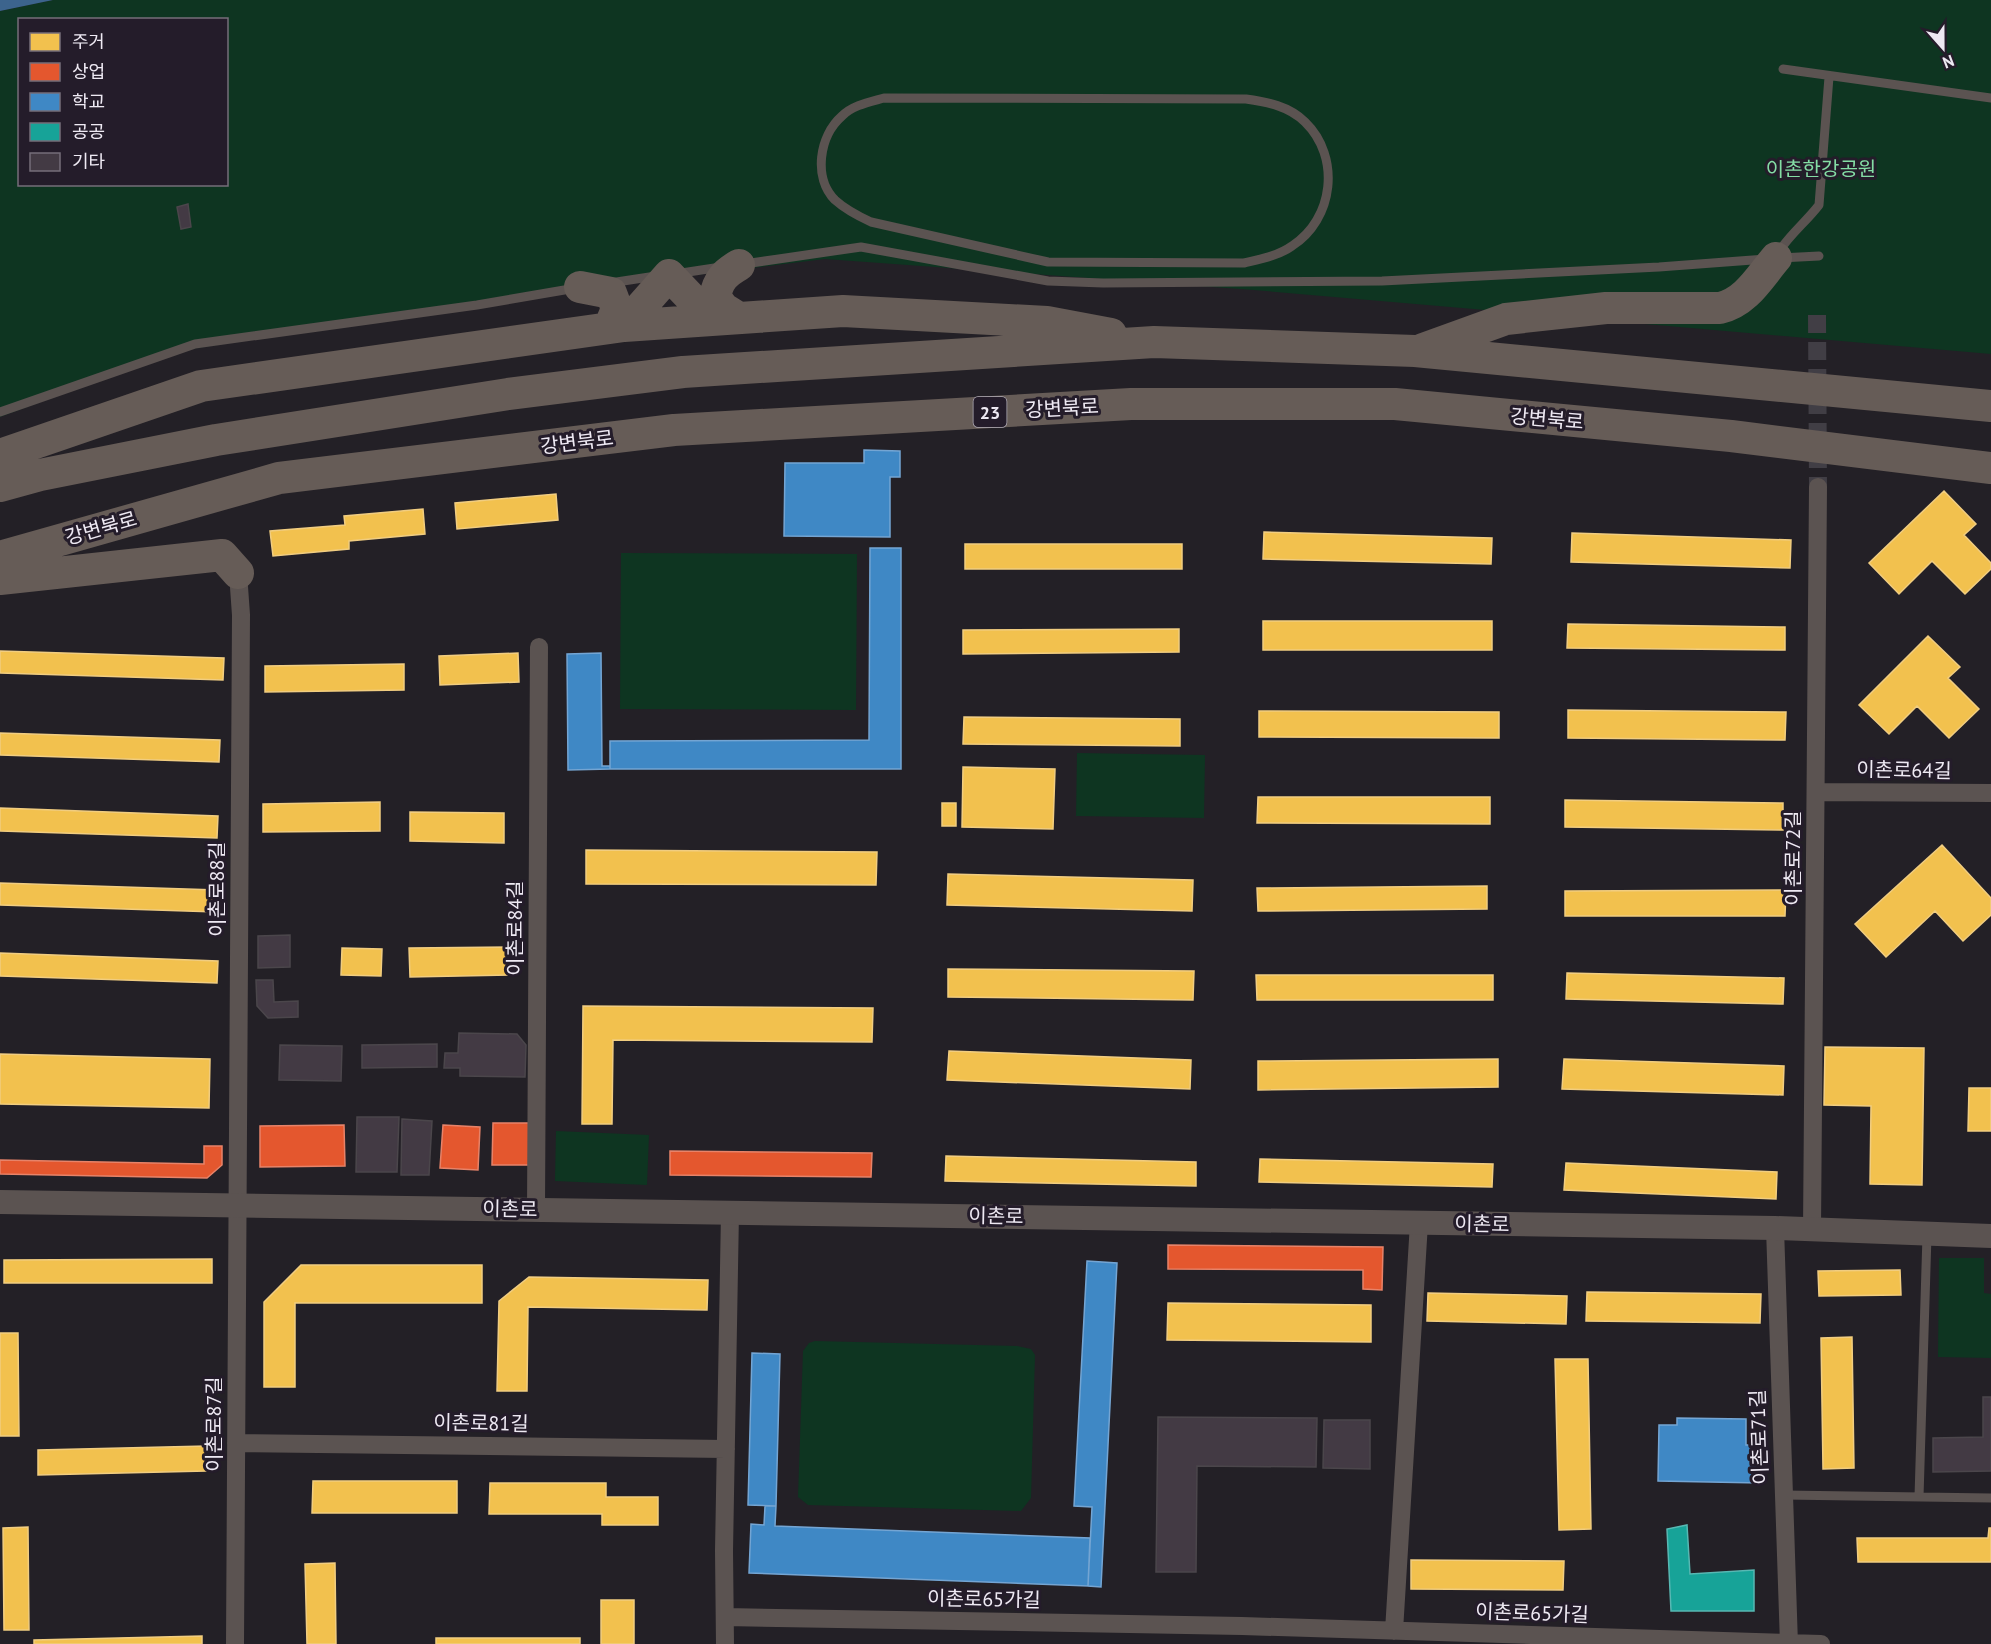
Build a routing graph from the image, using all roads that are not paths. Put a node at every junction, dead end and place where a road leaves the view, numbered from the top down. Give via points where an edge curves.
1 (1783, 69) dead end
2 (1829, 76) junction
3 (1991, 98) edge
4 (1246, 99) joint
5 (1819, 256) dead end
6 (1776, 258) junction
7 (739, 265) junction
8 (669, 275) junction
9 (580, 287) junction
10 (725, 318) junction
11 (616, 327) junction
12 (1154, 342) junction
13 (1415, 351) junction
14 (1916, 401) junction
15 (1991, 406) edge
16 (0, 412) edge
17 (1991, 418) edge
18 (0, 455) edge
19 (1991, 468) edge
20 (0, 486) edge
21 (1818, 487) tunnel mouth
22 (0, 557) edge
23 (238, 573) joint
24 (0, 579) edge
25 (539, 647) dead end
26 (1816, 792) junction
27 (1991, 794) edge
28 (0, 1202) edge
29 (238, 1205) junction
30 (536, 1210) junction
31 (730, 1212) junction
32 (1419, 1223) junction
33 (1775, 1228) junction
34 (1812, 1229) junction
35 (1927, 1235) junction
36 (1991, 1236) edge
37 (236, 1443) junction
38 (726, 1449) junction
39 (1784, 1495) junction
40 (1919, 1497) junction
41 (1991, 1498) edge
42 (725, 1617) junction
43 (1394, 1631) junction
44 (1242, 1635) edge
45 (235, 1644) edge
46 (725, 1644) edge
47 (1789, 1644) edge
48 (1821, 1644) edge

1 - 2 lane
2 - 3 lane
2 - 6 lane via 1819,205 1787,238
4 - 4 lane via 884,99 850,110 829,132 822,149 824,181 833,198 871,222 1048,262 1244,263 1293,246 1324,209 1330,186 1324,154 1305,122 1269,102
5 - 6 lane
6 - 7 lane via 1382,281 1103,283 1048,281 861,247
6 - 13 highway via 1734,305 1606,308 1506,319
7 - 8 lane
7 - 10 highway via 725,273 717,285 715,297
8 - 9 lane
8 - 10 highway
8 - 11 highway
9 - 11 highway via 611,293 617,309
9 - 16 lane via 195,344
10 - 11 highway
10 - 12 highway via 843,310 1047,322
11 - 18 highway via 201,386
12 - 13 highway
12 - 20 highway via 671,373 216,440
13 - 14 highway
14 - 15 highway
14 - 17 highway
19 - 22 highway, 강변북로 / 23 via 1731,436 1395,404 1131,404 674,430 279,478
21 - 26 street, 이촌로72길
23 - 24 highway via 222,555
23 - 29 street, 이촌로88길 via 242,615
25 - 30 street, 이촌로84길
26 - 27 street, 이촌로64길
26 - 34 street, 이촌로72길
28 - 29 street, 이촌로
29 - 30 street, 이촌로
29 - 37 street, 이촌로87길
30 - 31 street, 이촌로
31 - 32 street, 이촌로
31 - 38 street
32 - 33 street, 이촌로
32 - 43 street
33 - 34 street, 이촌로
33 - 39 street, 이촌로71길
34 - 35 street, 이촌로
35 - 36 street, 이촌로
35 - 40 lane
37 - 38 street, 이촌로81길
37 - 45 street, 이촌로87길
38 - 42 street
39 - 40 lane
39 - 47 street, 이촌로71길
40 - 41 lane
42 - 44 street, 이촌로65가길
42 - 46 street
43 - 44 street, 이촌로65가길
43 - 47 street, 이촌로65가길
47 - 48 street, 이촌로65가길

